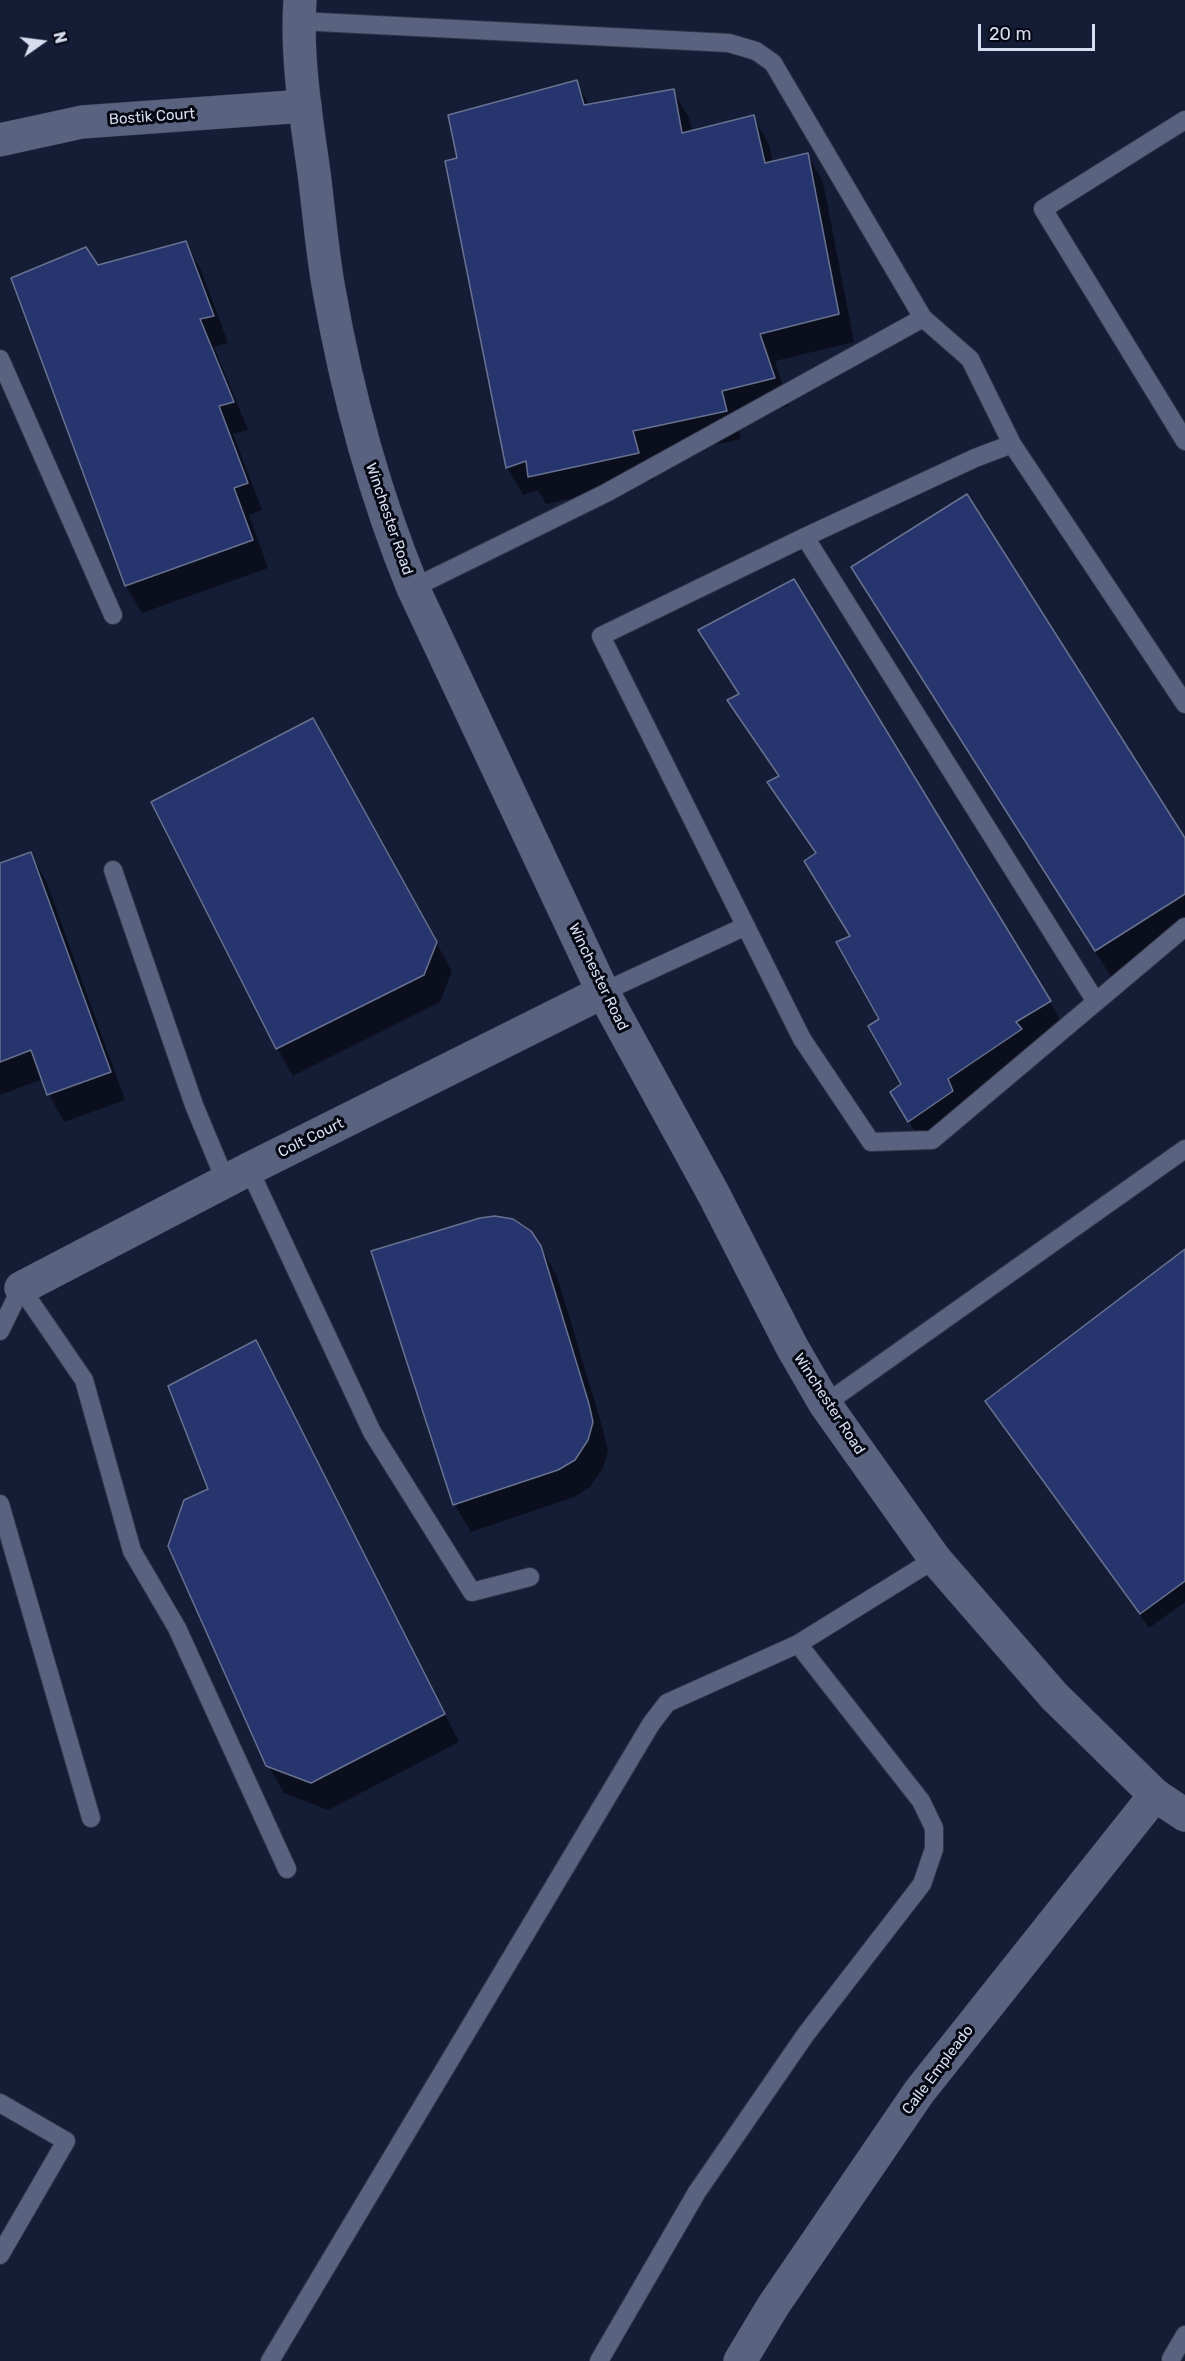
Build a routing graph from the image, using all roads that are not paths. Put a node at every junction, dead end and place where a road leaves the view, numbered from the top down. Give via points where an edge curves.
1 (299, 10) edge
2 (305, 106) junction
3 (1185, 120) edge
4 (0, 141) edge
5 (923, 318) junction
6 (0, 359) edge
7 (1185, 441) edge
8 (1012, 444) junction
9 (805, 537) junction
10 (413, 588) junction
11 (113, 615) dead end
12 (1185, 704) edge
13 (113, 870) dead end
14 (746, 926) junction
15 (1185, 927) edge
16 (603, 992) junction
17 (1096, 1002) junction
18 (1185, 1149) edge
19 (237, 1175) junction
20 (10, 1290) edge
21 (0, 1331) edge
22 (825, 1404) junction
23 (0, 1504) edge
24 (935, 1559) junction
25 (530, 1577) dead end
26 (798, 1644) junction
27 (1155, 1795) junction
28 (1185, 1815) edge
29 (91, 1818) dead end
30 (287, 1869) dead end
31 (0, 2103) edge
32 (0, 2255) edge
33 (1185, 2335) edge
34 (1171, 2359) dead end
35 (270, 2361) edge
36 (599, 2361) edge
37 (740, 2361) edge

1 - 2 street, Winchester Road
1 - 5 lane via 729,43 756,51 773,63
2 - 4 street, Bostik Court via 82,122
2 - 10 street, Winchester Road via 329,290 358,423 392,536
3 - 7 lane via 1042,209
5 - 8 lane via 970,358
5 - 10 lane via 606,493
6 - 11 lane
8 - 9 lane
8 - 12 lane
9 - 14 lane via 601,636
9 - 17 lane
10 - 16 street, Winchester Road
13 - 19 lane via 194,1105
14 - 16 lane
14 - 17 lane via 802,1039 872,1142 932,1140
15 - 17 lane
16 - 19 street, Colt Court
16 - 22 street, Winchester Road
18 - 22 lane
19 - 20 street, Colt Court
19 - 25 lane via 372,1432 472,1592
20 - 21 lane
20 - 30 lane via 84,1380 132,1551 177,1628
22 - 24 street, Winchester Road
23 - 29 lane
24 - 26 lane
24 - 27 street, Winchester Road via 1054,1696
26 - 35 lane via 667,1703
26 - 36 lane via 921,1801 934,1828 934,1849 922,1884 806,2034 697,2192
27 - 28 street, Winchester Road
27 - 37 street, Calle Empleado via 919,2092
31 - 32 lane via 66,2140
33 - 34 lane

